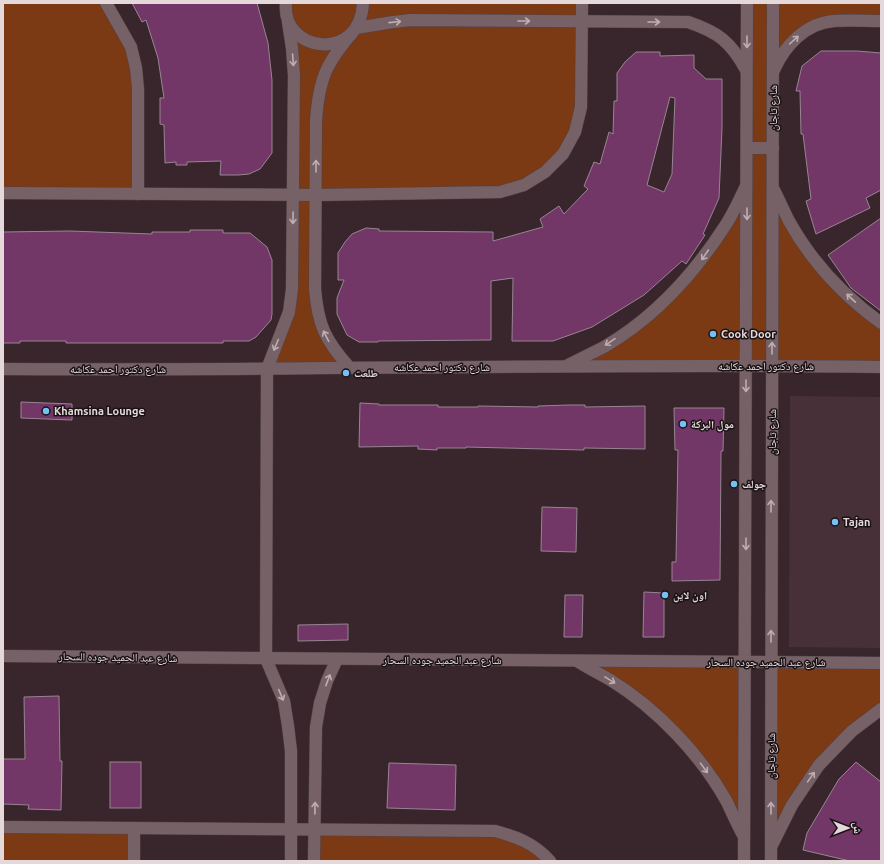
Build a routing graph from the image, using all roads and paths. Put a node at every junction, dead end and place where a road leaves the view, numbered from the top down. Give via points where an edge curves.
1 (106, 3) edge
2 (363, 3) edge
3 (582, 3) edge
4 (747, 3) edge
5 (773, 3) edge
6 (285, 9) edge
7 (881, 21) edge
8 (582, 22) junction
9 (355, 30) junction
10 (747, 72) junction
11 (773, 73) junction
12 (747, 148) junction
13 (773, 148) junction
14 (747, 185) junction
15 (772, 186) junction
16 (3, 193) edge
17 (138, 194) junction
18 (294, 195) junction
19 (316, 195) junction
20 (881, 323) edge
21 (746, 365) junction
22 (565, 366) junction
23 (772, 366) junction
24 (349, 367) junction
25 (881, 367) edge
26 (3, 369) edge
27 (267, 369) junction
28 (3, 656) edge
29 (266, 659) junction
30 (337, 659) junction
31 (576, 661) junction
32 (745, 662) junction
33 (771, 662) junction
34 (881, 663) edge
35 (881, 709) edge
36 (3, 827) edge
37 (134, 828) junction
38 (291, 829) junction
39 (315, 829) junction
40 (744, 839) junction
41 (771, 848) junction
42 (134, 861) edge
43 (291, 861) edge
44 (314, 861) edge
45 (550, 861) edge
46 (744, 861) edge
47 (771, 861) edge

1 - 17 street via 131,47 136,68
2 - 9 street via 362,15
3 - 8 street
4 -> 10 street
5 - 11 street, شارع تاجان
6 - 9 street via 296,32 306,40 318,44 331,44 343,40
6 -> 18 street via 294,75
11 -> 7 street via 789,44 817,25 833,21
9 -> 8 street via 411,20
8 -> 10 street via 688,22 707,28 724,39 737,54
8 - 19 street via 581,107 575,132 563,154 545,172 524,185 500,192
19 -> 9 street via 318,95 325,72 334,56
10 - 12 street
11 - 13 street, شارع تاجان
12 - 13 street
12 - 14 street
13 - 15 street, شارع تاجان
14 -> 21 street
14 -> 22 street via 702,261 673,294 640,322 604,347
20 -> 15 street via 836,284 811,254
23 -> 15 street, شارع تاجان
16 - 17 street
17 - 18 street
18 - 19 street
18 -> 27 street via 292,290 289,312
24 -> 19 street via 334,351 317,311
21 - 22 street, شارع دكتور احمد عكاشه
21 - 23 street, شارع دكتور احمد عكاشه
21 -> 32 street
22 - 24 street, شارع دكتور احمد عكاشه
23 - 25 street, شارع دكتور احمد عكاشه
33 -> 23 street, شارع تاجان
24 - 27 street, شارع دكتور احمد عكاشه
26 - 27 street, شارع دكتور احمد عكاشه
27 - 29 street
28 - 29 street, شارع عبد الحميد جوده السحار
29 - 30 street, شارع عبد الحميد جوده السحار
29 -> 38 street via 284,701 288,726 291,751
30 - 31 street, شارع عبد الحميد جوده السحار
39 -> 30 street via 316,727 327,681
31 - 32 street, شارع عبد الحميد جوده السحار
31 -> 40 street via 618,685 646,706 676,734 703,766 726,801
32 - 33 street, شارع عبد الحميد جوده السحار
32 - 40 street
33 - 34 street, شارع عبد الحميد جوده السحار
41 -> 33 street, شارع تاجان
41 -> 35 street via 792,805 819,766 852,731
36 - 37 street
37 - 38 street
37 - 42 street
38 - 39 street
38 - 43 street
39 - 44 street
39 - 45 street via 495,831 520,838 543,853
40 - 46 street
41 - 47 street, شارع تاجان

